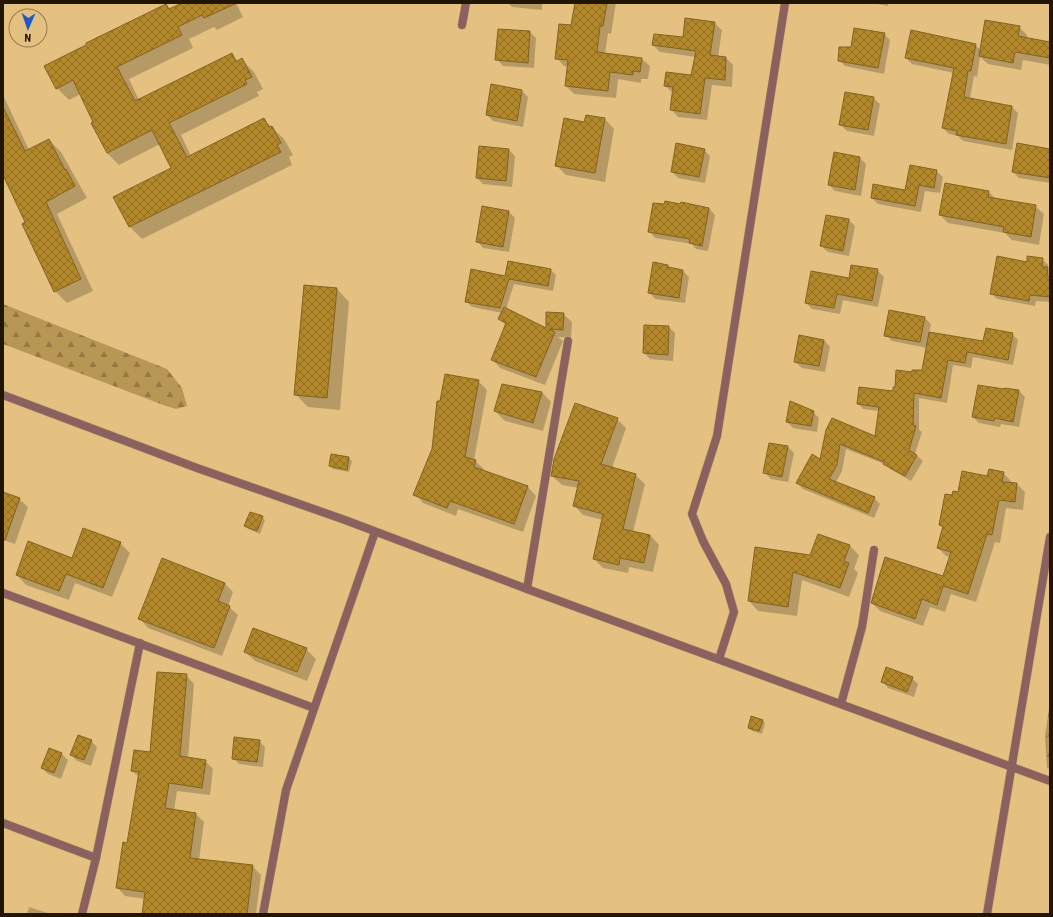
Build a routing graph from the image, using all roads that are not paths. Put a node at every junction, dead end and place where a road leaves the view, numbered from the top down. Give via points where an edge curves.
1 (466, 3) edge
2 (785, 3) edge
3 (462, 25) dead end
4 (568, 342) dead end
5 (3, 395) edge
6 (375, 532) junction
7 (1050, 537) edge
8 (874, 550) dead end
9 (527, 589) junction
10 (3, 593) edge
11 (140, 643) junction
12 (719, 659) junction
13 (841, 704) junction
14 (314, 708) junction
15 (1011, 766) junction
16 (1050, 781) edge
17 (3, 823) edge
18 (96, 858) junction
19 (82, 914) edge
20 (262, 914) edge
21 (987, 914) edge

1 - 3 street
2 - 12 street via 717,436 692,514 726,584 734,612
4 - 9 street
5 - 6 street
6 - 9 street
6 - 14 street
7 - 15 street
8 - 13 street via 862,627
9 - 12 street
10 - 11 street
11 - 14 street
11 - 18 street
12 - 13 street
13 - 15 street
14 - 20 street via 286,790
15 - 16 street
15 - 21 street
17 - 18 street
18 - 19 street

